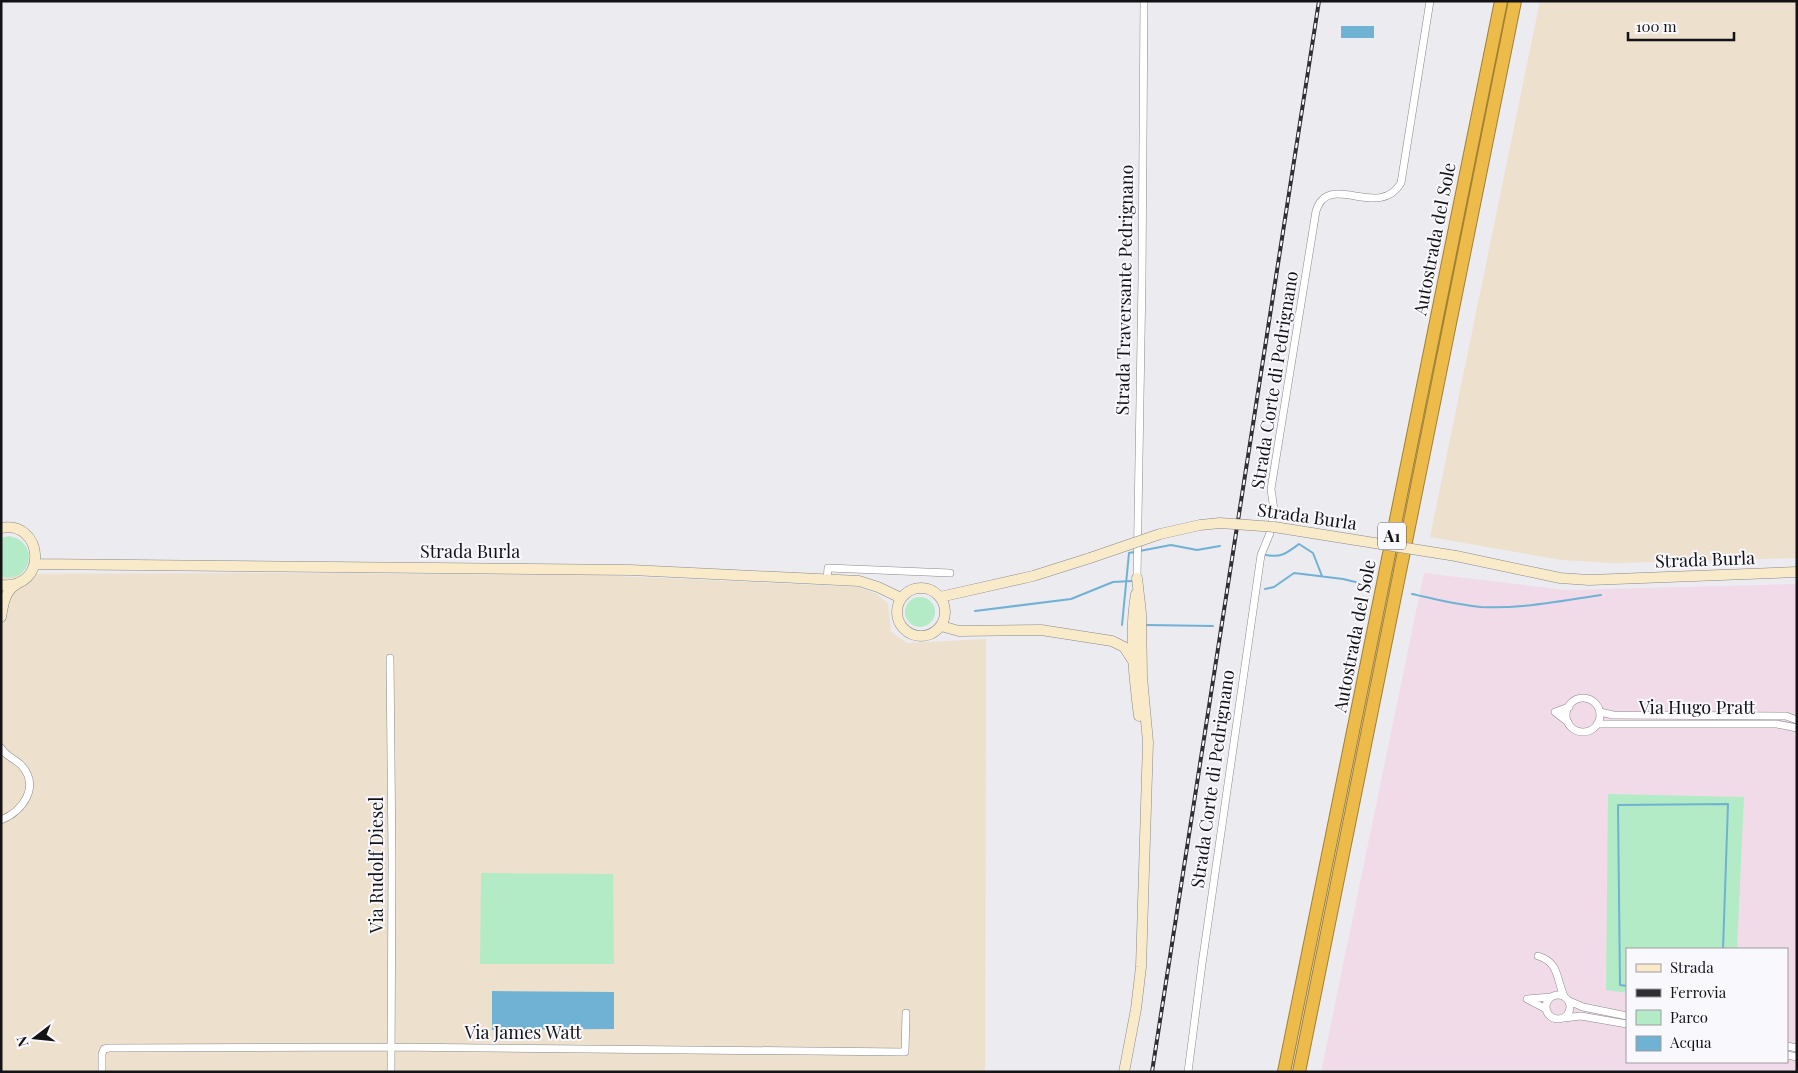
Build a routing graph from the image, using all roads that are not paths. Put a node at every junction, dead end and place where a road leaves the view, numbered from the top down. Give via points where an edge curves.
1 (1144, 1) edge
2 (1430, 1) edge
3 (1501, 1) edge
4 (1515, 1) edge
5 (1, 528) edge
6 (35, 564) junction
7 (1797, 572) edge
8 (950, 573) dead end
9 (1138, 578) junction
10 (827, 580) junction
11 (18, 584) junction
12 (1, 585) edge
13 (940, 597) junction
14 (901, 598) junction
15 (1, 617) edge
16 (1132, 625) junction
17 (941, 626) junction
18 (1140, 634) junction
19 (1112, 641) junction
20 (1128, 645) junction
21 (390, 658) dead end
22 (1569, 707) junction
23 (1145, 710) junction
24 (1600, 712) junction
25 (1797, 720) edge
26 (1568, 722) junction
27 (1597, 724) junction
28 (1797, 728) edge
29 (1, 748) edge
30 (5, 755) edge
31 (1146, 764) junction
32 (9, 816) junction
33 (1, 820) edge
34 (1, 828) edge
35 (1538, 956) dead end
36 (1558, 982) junction
37 (1552, 997) junction
38 (1566, 999) junction
39 (1546, 1009) junction
40 (906, 1013) dead end
41 (1626, 1016) edge
42 (1561, 1018) junction
43 (1626, 1024) edge
44 (391, 1047) junction
45 (102, 1072) edge
46 (391, 1072) edge
47 (1124, 1072) edge
48 (1188, 1072) edge
49 (1284, 1072) edge
50 (1299, 1072) edge

1 - 9 street, Strada Traversante Pedrignano
2 - 48 street, Strada Corte di Pedrignano via 1401,183 1396,192 1377,199 1334,193 1318,204 1316,211 1271,489 1274,510 1270,533 1261,555 1248,640
3 - 49 highway, Autostrada del Sole / A1
4 - 50 highway, Autostrada del Sole / A1
5 - 6 main road via 15,528 30,538 36,555
6 - 10 main road, Strada Burla via 631,570
6 - 11 main road
7 - 13 main road, Strada Burla, bridge via 1590,580 1560,578 1456,556 1274,526 1220,523 1178,529 1033,576
8 - 10 street via 828,568
9 - 16 main road, Strada Traversante Pedrignano
9 - 18 main road, Strada Traversante Pedrignano
10 - 14 main road, Strada Burla via 859,581
11 - 12 main road
11 - 15 main road via 8,591
13 - 14 main road via 931,590 920,588 909,590
13 - 17 main road via 945,611
14 - 17 main road via 896,609 898,620 909,633 928,635
16 - 19 main road via 1126,635
16 - 20 main road, Strada Traversante Pedrignano
17 - 19 main road via 959,631 1042,630
18 - 20 main road
18 - 23 main road, Strada Traversante Pedrignano
19 - 20 main road via 1124,640
20 - 23 main road, Strada Traversante Pedrignano via 1137,654
20 - 31 main road, Strada Traversante Pedrignano via 1134,661
21 - 44 street, Via Rudolf Diesel
22 - 24 street via 1577,699 1587,699 1596,704
22 - 26 street
22 - 26 street via 1556,712
23 - 31 main road, Strada Traversante Pedrignano
24 - 25 street, Via Hugo Pratt via 1613,715 1786,716
24 - 27 street
26 - 27 street via 1582,732
27 - 28 street, Via Hugo Pratt via 1776,724
29 - 30 street
30 - 32 street via 22,767 29,784 24,802
31 - 47 main road, Strada Traversante Pedrignano via 1141,967
32 - 33 street
32 - 34 street
35 - 36 street via 1551,962
36 - 37 street
36 - 38 street
37 - 38 street
37 - 39 street
37 - 39 street via 1527,999
38 - 41 street via 1583,1007
38 - 42 street via 1569,1012
39 - 42 street via 1553,1018
40 - 44 street, Via James Watt via 905,1052
42 - 43 street via 1581,1016
44 - 45 street, Via James Watt via 109,1048 102,1054
44 - 46 street, Via Rudolf Diesel

